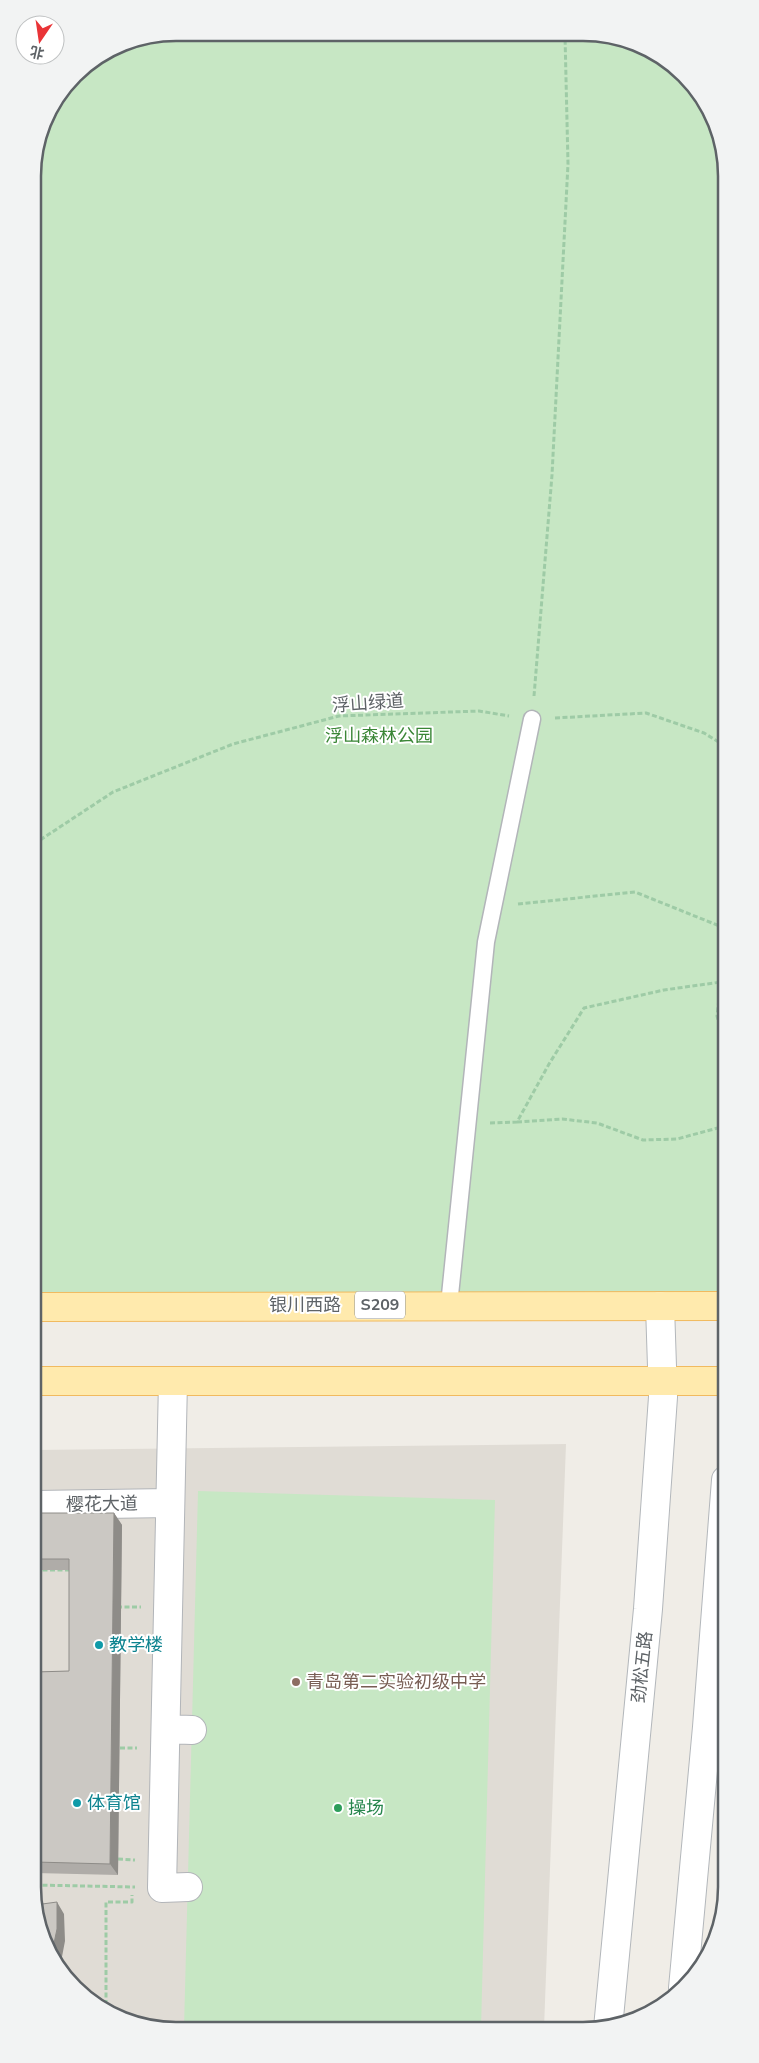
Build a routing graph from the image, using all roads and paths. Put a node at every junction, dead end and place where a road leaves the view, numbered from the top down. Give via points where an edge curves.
1 (566, 41) edge
2 (532, 720) junction
3 (718, 742) edge
4 (42, 839) edge
5 (493, 907) junction
6 (718, 925) edge
7 (718, 984) edge
8 (517, 1122) junction
9 (468, 1124) junction
10 (717, 1128) edge
11 (449, 1305) junction
12 (660, 1306) junction
13 (717, 1306) edge
14 (41, 1307) edge
15 (41, 1381) edge
16 (173, 1381) junction
17 (662, 1381) junction
18 (717, 1381) edge
19 (170, 1503) junction
20 (41, 1505) edge
21 (41, 1570) edge
22 (77, 1570) edge
23 (717, 1595) edge
24 (169, 1606) junction
25 (114, 1607) edge
26 (41, 1885) edge
27 (132, 1887) junction
28 (175, 1887) joint
29 (684, 1976) edge
30 (106, 2002) edge
31 (609, 2019) edge

1 - 2 path via 568,164 552,475
2 - 3 path, 浮山绿道 via 646,713 704,733
2 - 4 path, 浮山绿道 via 479,711 339,716 232,744 113,792
2 - 5 lane
5 - 6 path via 635,892
5 - 9 lane via 486,942
7 - 8 path via 664,990 584,1008
8 - 9 path
8 - 10 path via 562,1119 597,1123 643,1140 677,1139
9 - 11 lane
11 - 12 main road, 银川西路 / S209
11 - 14 main road, 银川西路 / S209
12 - 13 main road, 银川西路 / S209
12 - 17 main road, 劲松五路
15 - 16 main road
16 - 17 main road
16 - 19 main road
17 - 18 main road
17 - 31 main road, 劲松五路 via 648,1610
19 - 20 main road, 樱花大道
19 - 24 main road
21 - 22 path
23 - 29 main road
24 - 25 path
24 - 28 main road via 179,1730
26 - 27 path
27 - 28 path
27 - 30 path via 132,1902 106,1902

